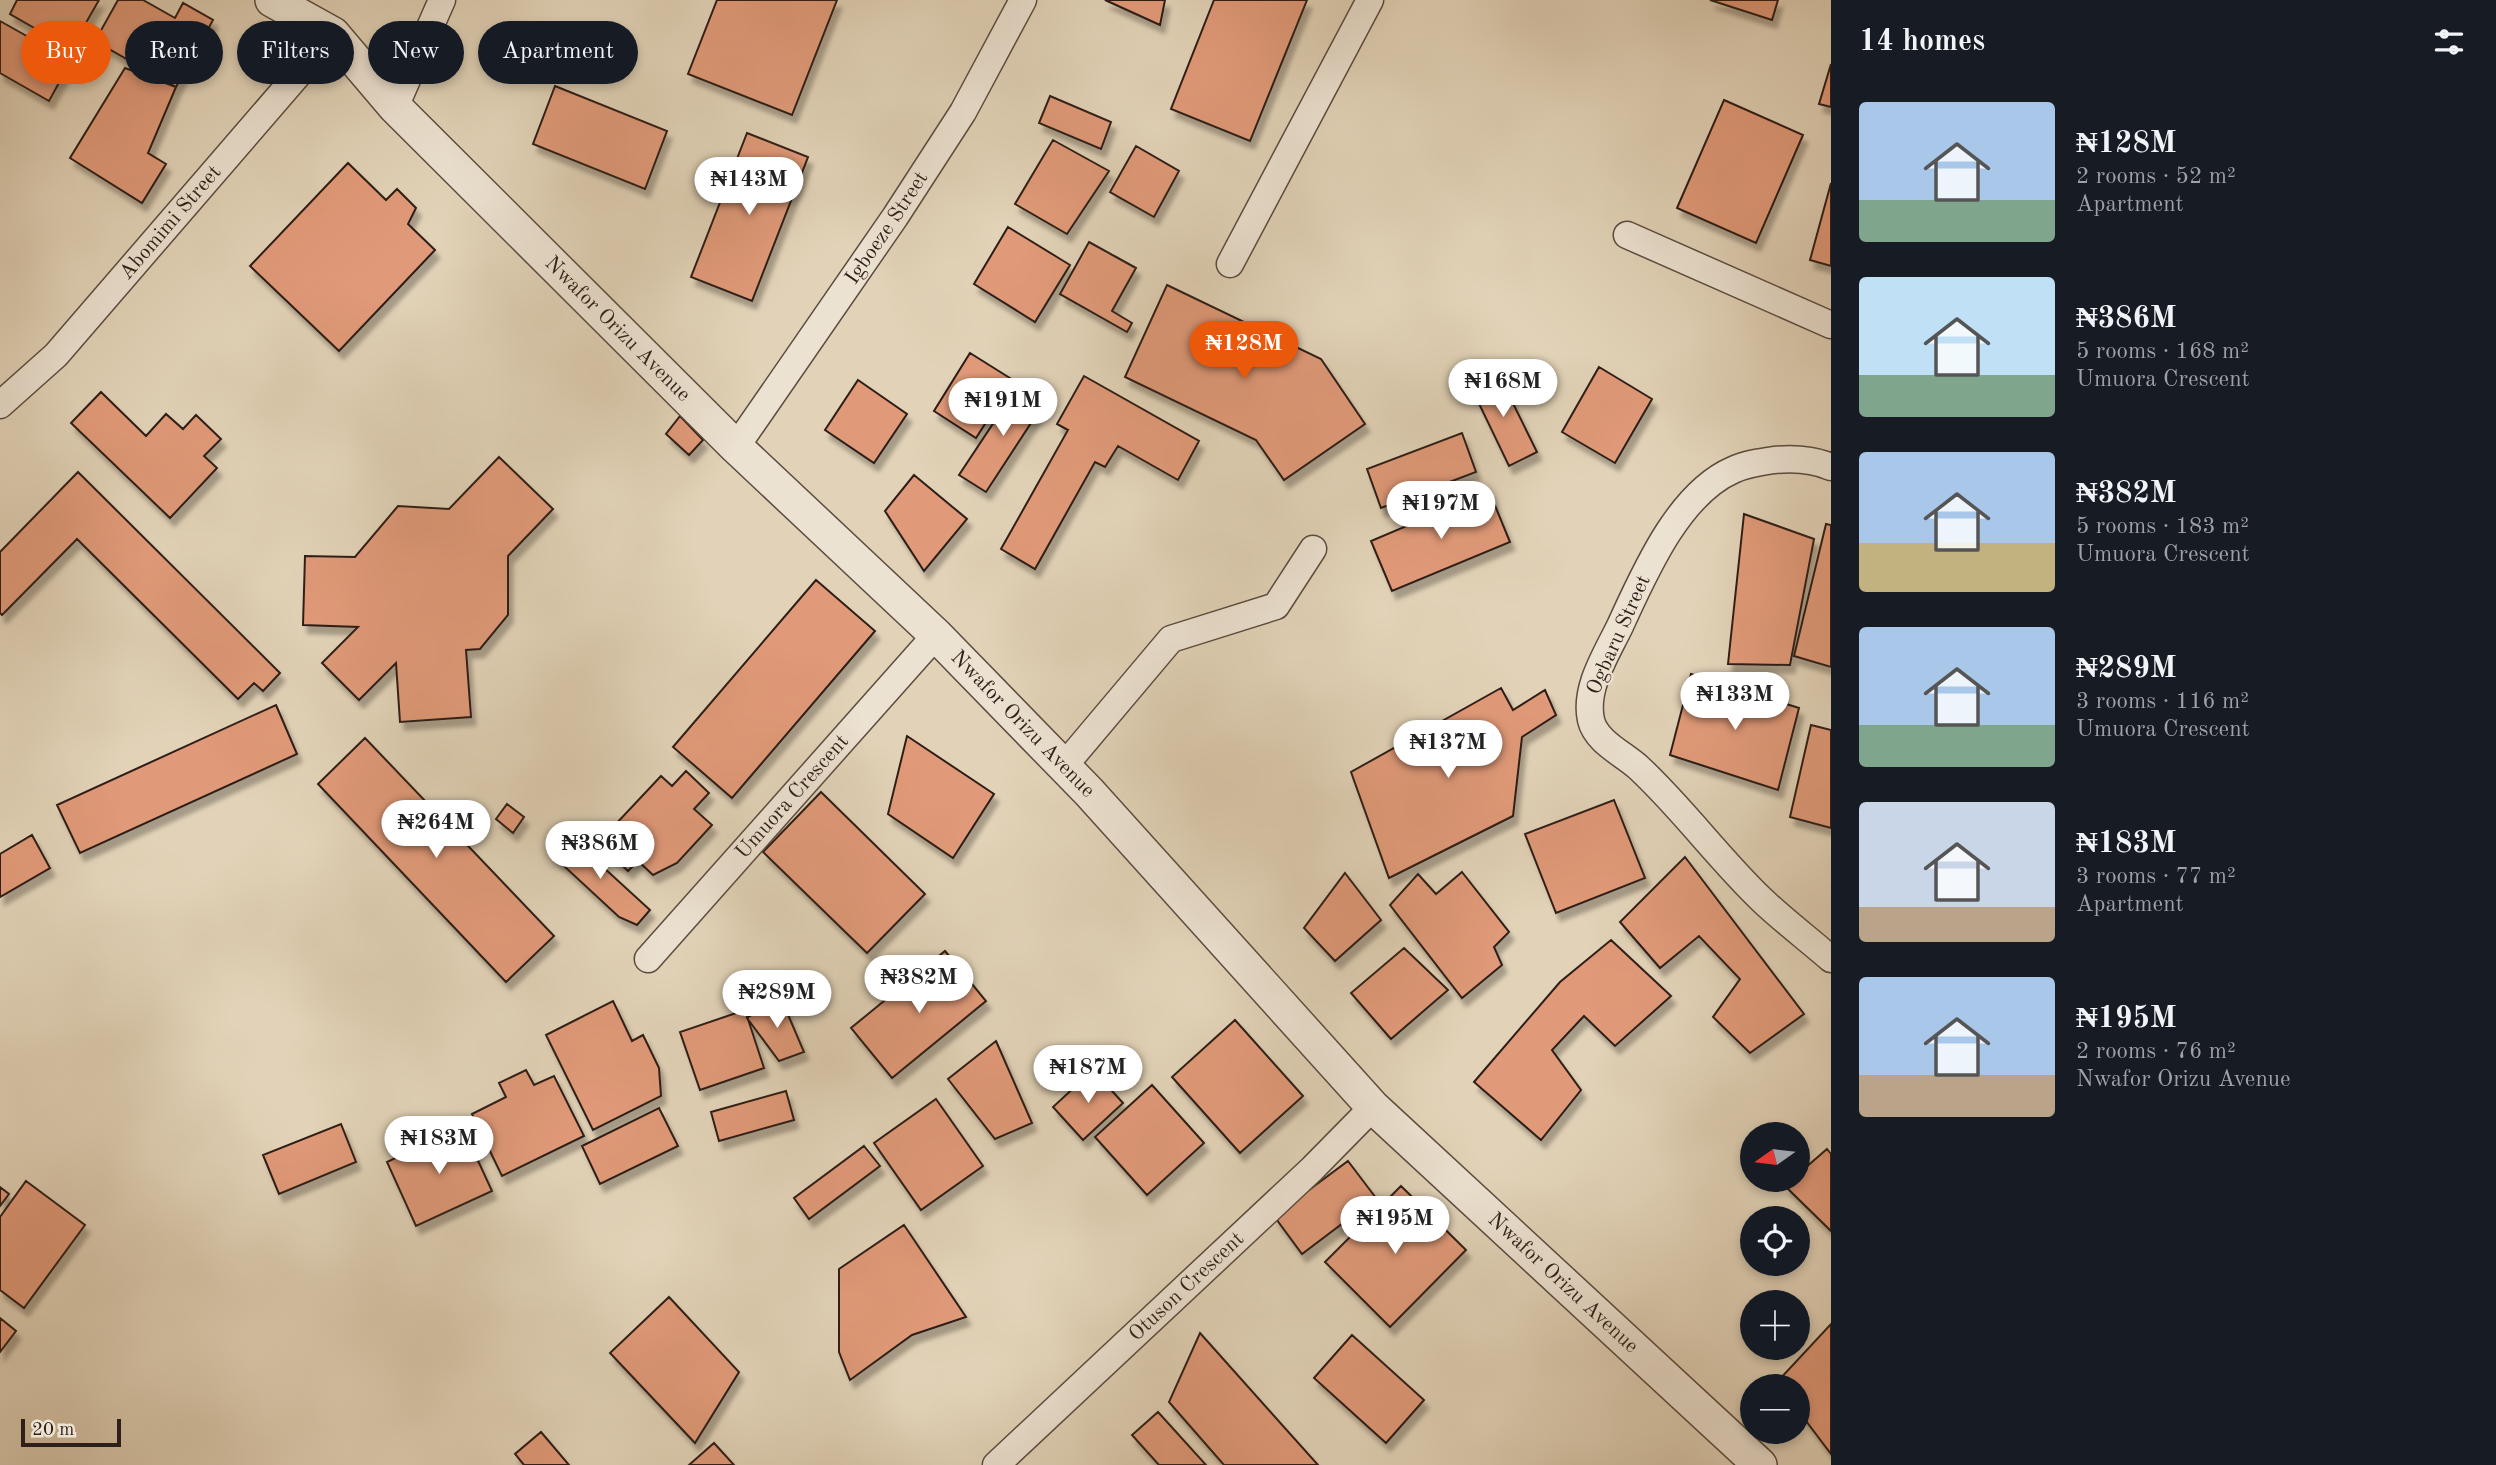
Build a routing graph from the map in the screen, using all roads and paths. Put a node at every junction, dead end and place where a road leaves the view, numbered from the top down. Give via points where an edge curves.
1 (272, 0) edge
2 (442, 0) edge
3 (1023, 0) edge
4 (1370, 0) edge
5 (310, 21) edge
6 (354, 59) edge
7 (290, 84) edge
8 (395, 107) junction
9 (1627, 235) dead end
10 (1230, 264) dead end
11 (1831, 324) edge
12 (0, 405) edge
13 (736, 447) junction
14 (1831, 467) edge
15 (1313, 550) dead end
16 (936, 635) junction
17 (1064, 766) junction
18 (648, 958) dead end
19 (1831, 959) edge
20 (1373, 1107) junction
21 (996, 1465) edge
22 (1760, 1465) edge

1 - 5 street, Nwafor Orizu Avenue
2 - 8 street
3 - 13 street, Igboeze Street via 963,112
4 - 10 street
6 - 8 street, Nwafor Orizu Avenue
7 - 12 street, Abomimi Street via 56,355
8 - 13 street, Nwafor Orizu Avenue
9 - 11 street
13 - 16 street, Nwafor Orizu Avenue
14 - 19 street, Ogbaru Street via 1814,460 1754,463 1731,471 1702,491 1670,528 1609,648 1589,700 1591,723 1600,737 1639,768 1762,900
15 - 17 street via 1276,606 1171,639
16 - 17 street, Nwafor Orizu Avenue
16 - 18 street, Umuora Crescent
17 - 20 street, Nwafor Orizu Avenue
20 - 21 street, Otuson Crescent
20 - 22 street, Nwafor Orizu Avenue

